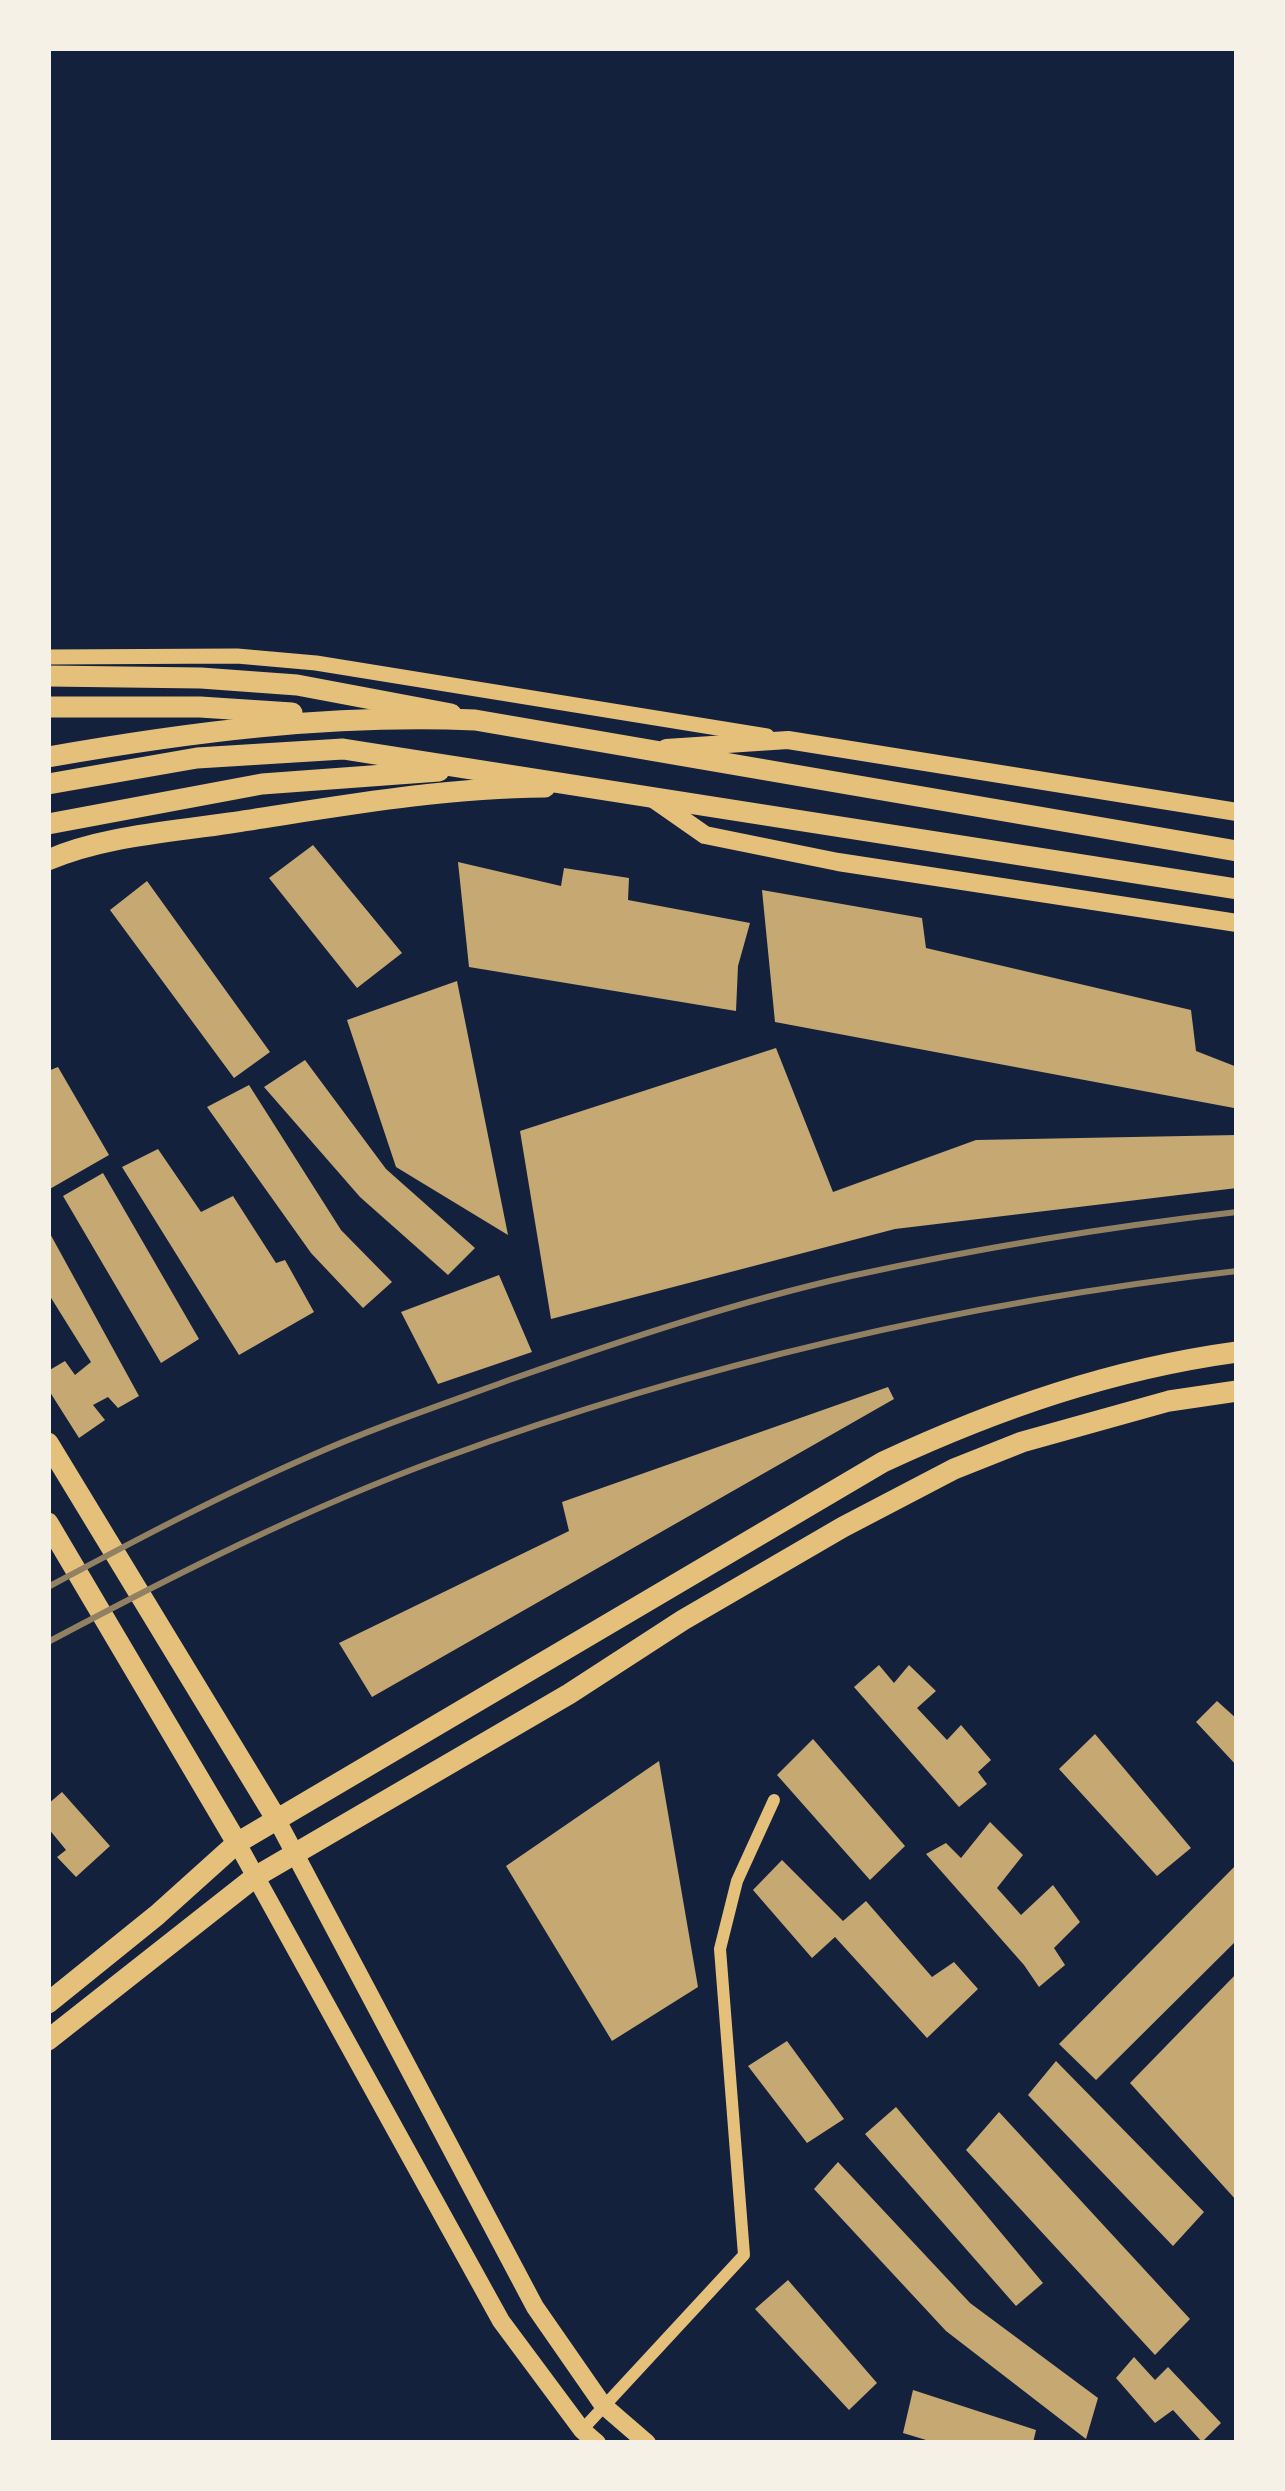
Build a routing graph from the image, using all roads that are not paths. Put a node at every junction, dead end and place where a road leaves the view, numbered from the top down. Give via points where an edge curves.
1 (48, 657) edge
2 (48, 676) edge
3 (48, 707) edge
4 (346, 719) junction
5 (475, 720) junction
6 (788, 740) junction
7 (655, 748) junction
8 (48, 757) edge
9 (479, 768) junction
10 (48, 784) edge
11 (586, 787) junction
12 (652, 798) junction
13 (1237, 812) edge
14 (48, 824) edge
15 (1237, 851) edge
16 (48, 860) edge
17 (1237, 889) edge
18 (1237, 923) edge
19 (1237, 1352) edge
20 (1237, 1391) edge
21 (48, 1444) edge
22 (48, 1523) edge
23 (774, 1800) dead end
24 (277, 1820) junction
25 (237, 1843) junction
26 (295, 1854) junction
27 (255, 1877) junction
28 (48, 2003) edge
29 (48, 2040) edge
30 (603, 2405) junction
31 (589, 2436) edge
32 (647, 2443) edge

1 - 6 street via 316,663
2 - 5 main road via 297,685
3 - 4 main road via 257,709
4 - 5 main road
4 - 8 main road
5 - 7 main road
6 - 7 main road
6 - 13 main road
7 - 15 main road
9 - 10 main road via 343,749 285,750
9 - 11 main road
9 - 14 main road via 262,784
11 - 12 main road
11 - 16 main road via 407,795 134,838
12 - 17 main road
12 - 18 main road via 705,836
19 - 24 main road via 1101,1378 883,1462
20 - 26 main road via 1096,1419 954,1469 796,1553
21 - 24 main road
22 - 25 main road
23 - 30 street via 737,1882 720,1948 744,2255
24 - 25 main road
24 - 26 main road
25 - 27 main road
25 - 28 main road
26 - 27 main road
26 - 30 main road via 536,2307
27 - 29 main road
27 - 31 main road via 501,2321
30 - 31 street
30 - 32 main road

